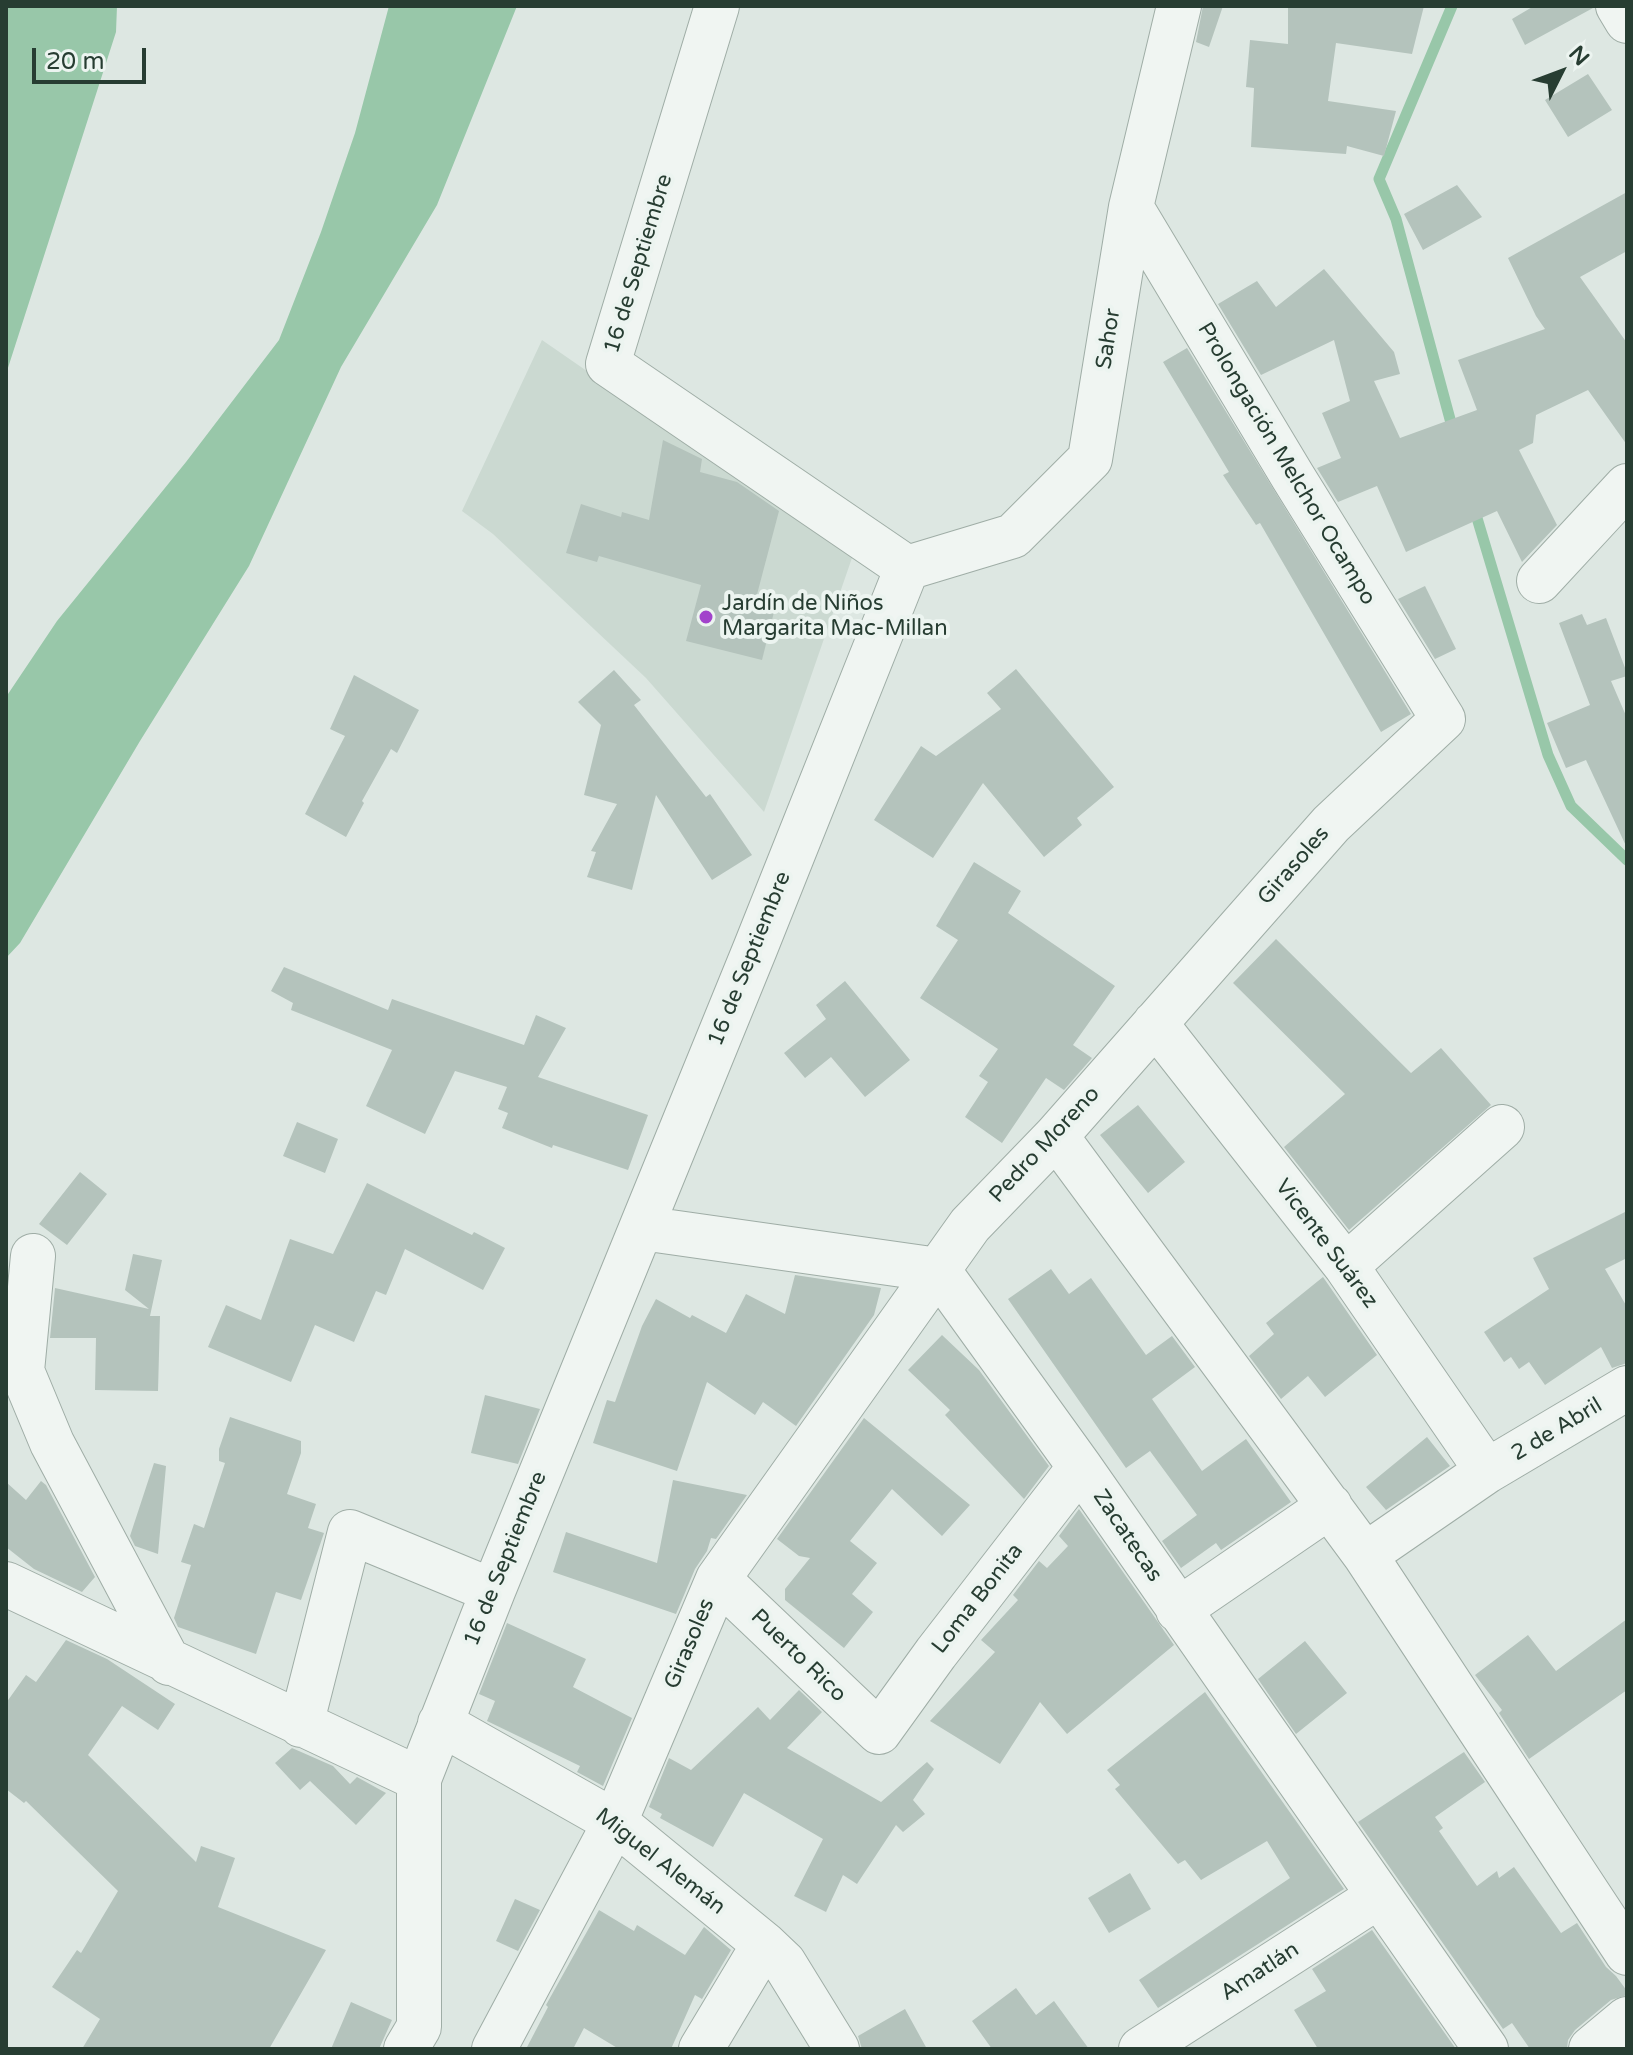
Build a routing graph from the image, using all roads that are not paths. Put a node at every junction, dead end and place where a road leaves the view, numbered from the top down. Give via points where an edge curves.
1 (717, 6) edge
2 (1179, 6) edge
3 (1618, 6) edge
4 (1627, 21) edge
5 (1131, 207) junction
6 (1627, 486) edge
7 (907, 568) junction
8 (1539, 581) dead end
9 (1443, 719) joint
10 (1155, 1023) junction
11 (1502, 1127) dead end
12 (1056, 1136) junction
13 (642, 1228) junction
14 (33, 1256) dead end
15 (1346, 1266) junction
16 (938, 1270) junction
17 (1627, 1388) edge
18 (1080, 1467) junction
19 (1487, 1471) junction
20 (1330, 1506) junction
21 (1365, 1555) junction
22 (718, 1579) junction
23 (6, 1584) edge
24 (493, 1591) junction
25 (1178, 1610) junction
26 (169, 1663) junction
27 (440, 1723) junction
28 (301, 1725) junction
29 (879, 1732) joint
30 (419, 1779) junction
31 (615, 1822) junction
32 (1379, 1896) junction
33 (764, 1944) junction
34 (1627, 1953) edge
35 (1627, 2019) edge
36 (1198, 2034) edge
37 (424, 2042) edge
38 (494, 2049) edge
39 (701, 2049) edge
40 (837, 2049) edge
41 (1141, 2049) edge
42 (1486, 2049) edge
43 (1591, 2049) edge

1 - 7 street, 16 de Septiembre via 608,364
2 - 5 street, Sahor
3 - 4 street
5 - 7 street, Sahor via 1090,459 1013,536
5 - 9 street, Prolongación Melchor Ocampo
6 - 8 street
7 - 13 street, 16 de Septiembre
9 - 10 street, Girasoles via 1331,824
10 - 12 street, Pedro Moreno
10 - 15 street, Vicente Suárez
11 - 15 street
12 - 16 street, Pedro Moreno via 970,1225
12 - 20 street
13 - 16 street
13 - 24 street, 16 de Septiembre
14 - 26 street via 22,1371 52,1443
15 - 19 street, Vicente Suárez
16 - 18 street, Zacatecas
16 - 22 street, Girasoles
17 - 19 street, 2 de Abril
18 - 25 street, Zacatecas
18 - 29 street, Loma Bonita
19 - 21 street, 2 de Abril
20 - 21 street
20 - 25 street
21 - 34 street
22 - 29 street, Puerto Rico
22 - 31 street, Girasoles
23 - 26 street
24 - 27 street, 16 de Septiembre
24 - 28 street via 350,1532
25 - 32 street, Zacatecas
26 - 28 street
27 - 30 street, 16 de Septiembre
27 - 31 street, Miguel Alemán
28 - 30 street
30 - 37 street, 16 de Septiembre
31 - 33 street, Miguel Alemán
31 - 38 street, Girasoles
32 - 36 street, Amatlán
32 - 42 street, Zacatecas
33 - 39 street
33 - 40 street, Miguel Alemán via 784,1963
35 - 43 street
36 - 41 street, Amatlán

